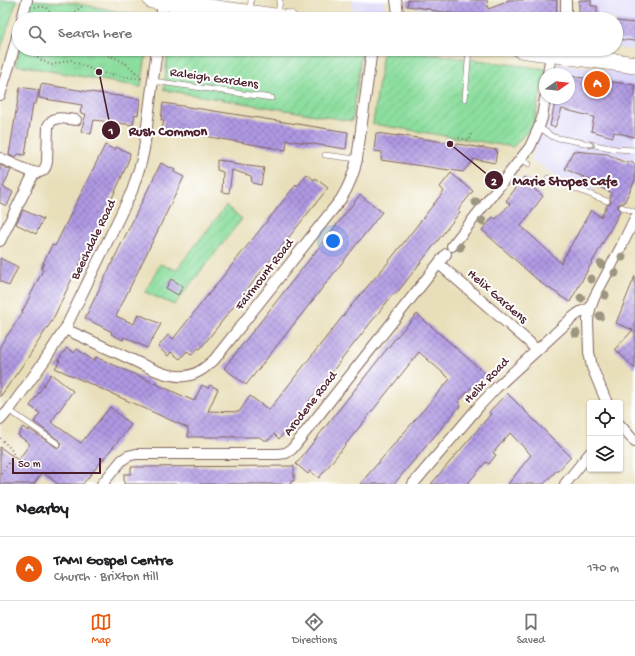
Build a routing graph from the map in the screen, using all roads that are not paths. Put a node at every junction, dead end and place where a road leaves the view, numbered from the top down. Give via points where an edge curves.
1 (280, 0) edge
2 (396, 0) edge
3 (566, 0) edge
4 (157, 1) edge
5 (250, 7) edge
6 (159, 12) edge
7 (265, 12) edge
8 (283, 12) edge
9 (399, 12) edge
10 (566, 12) edge
11 (12, 55) edge
12 (156, 56) edge
13 (371, 56) edge
14 (468, 56) edge
15 (558, 56) edge
16 (579, 56) edge
17 (635, 65) edge
18 (551, 68) edge
19 (153, 81) junction
20 (0, 95) edge
21 (272, 98) dead end
22 (465, 99) dead end
23 (544, 104) edge
24 (76, 120) dead end
25 (539, 127) junction
26 (635, 150) edge
27 (325, 155) dead end
28 (0, 158) edge
29 (357, 159) junction
30 (34, 173) junction
31 (548, 178) dead end
32 (607, 200) dead end
33 (622, 207) dead end
34 (635, 212) edge
35 (635, 218) edge
36 (0, 241) edge
37 (439, 264) junction
38 (590, 309) junction
39 (65, 329) junction
40 (536, 350) junction
41 (606, 400) edge
42 (9, 410) junction
43 (0, 420) edge
44 (623, 428) edge
45 (635, 442) edge
46 (58, 444) dead end
47 (587, 457) edge
48 (102, 484) edge
49 (414, 484) edge
50 (565, 484) edge

1 - 8 lane
2 - 9 street
3 - 10 street
4 - 5 highway
4 - 6 street
5 - 7 highway
11 - 20 street
12 - 19 street, Beechdale Road
13 - 29 street, Fairmount Road
14 - 22 lane
15 - 18 street
16 - 17 highway
19 - 21 lane, Raleigh Gardens
19 - 39 street, Beechdale Road via 144,149 137,177
23 - 25 street, Arodene Road
24 - 30 street via 56,118 51,121 48,126 47,162 41,172
25 -> 26 lane via 553,137
25 - 37 street, Arodene Road via 525,162
27 - 29 lane
28 - 30 street
29 - 39 street, Fairmount Road via 352,177 341,199 205,368 186,376 168,374
30 - 36 street
31 - 32 lane
33 - 34 lane
35 - 38 street
37 - 40 street, Helix Gardens
37 - 48 street, Arodene Road via 292,449 286,453 136,454 122,460
38 - 40 street, Helix Road via 572,318
38 - 41 street via 589,352 592,368
39 - 42 street, Beechdale Road
40 - 49 street, Helix Road via 485,400
42 - 43 street, Beechdale Road
42 - 46 lane
44 - 45 street
47 - 50 street

